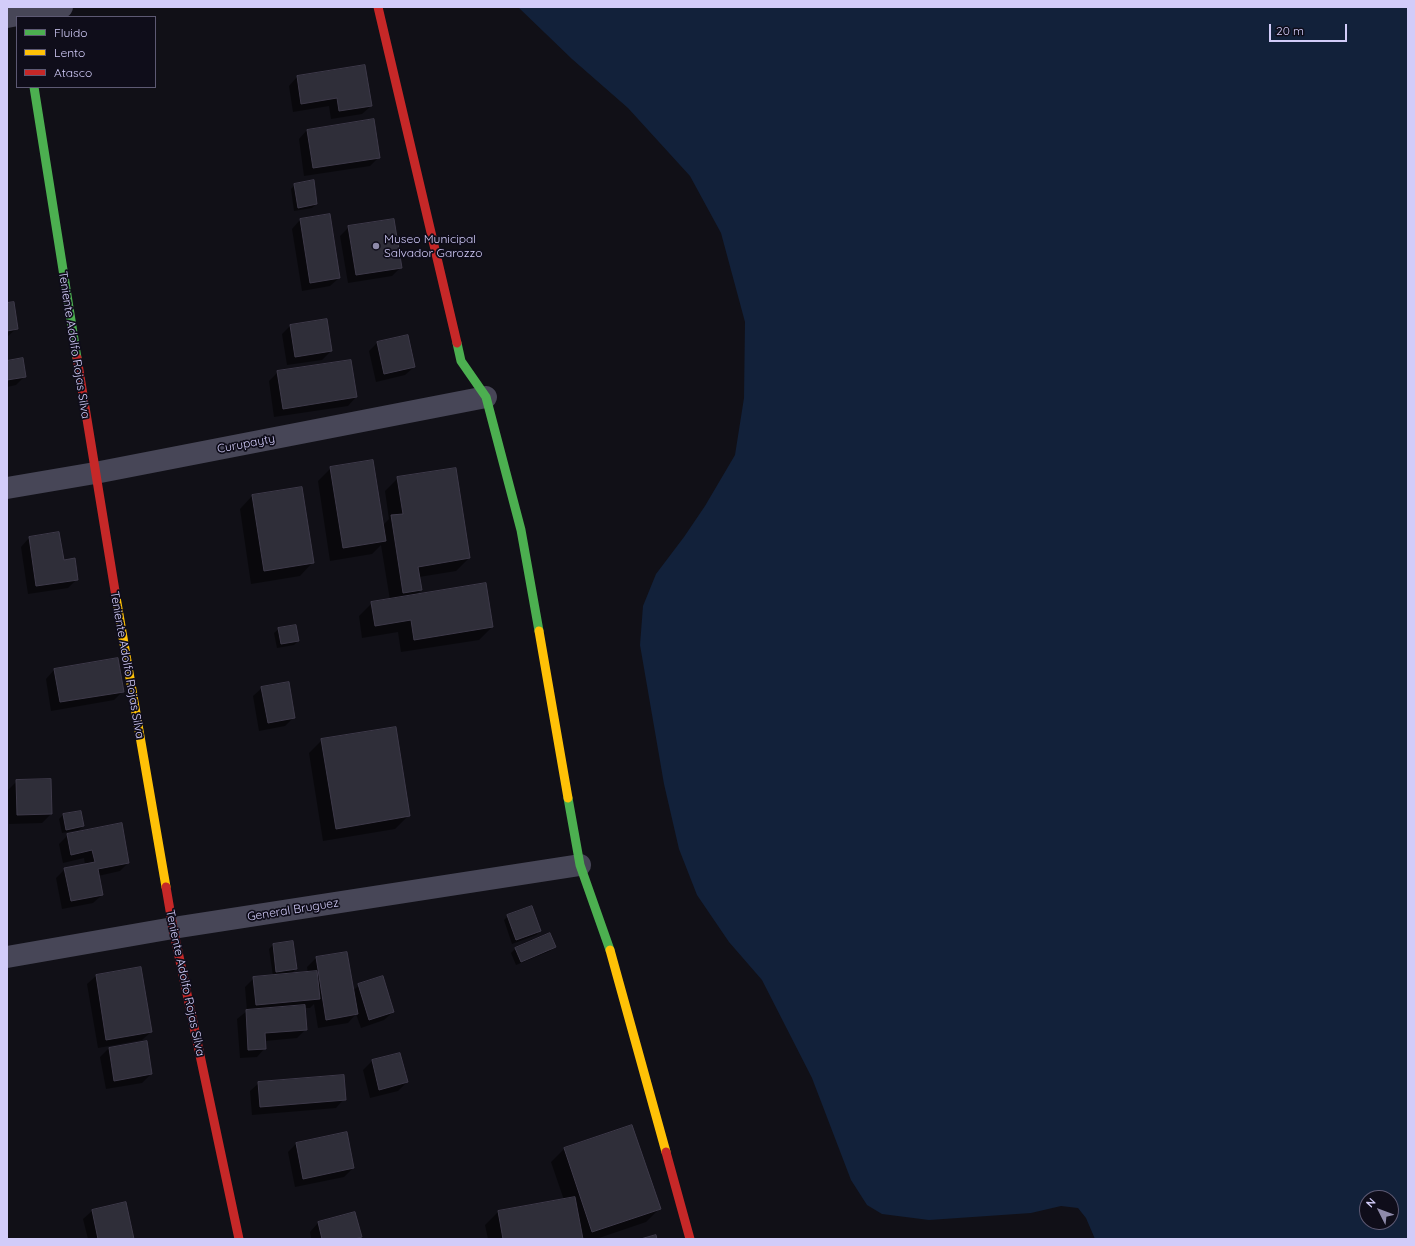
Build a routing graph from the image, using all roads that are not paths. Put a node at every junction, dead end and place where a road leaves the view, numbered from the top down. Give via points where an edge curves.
1 (62, 7) edge
2 (378, 7) edge
3 (18, 14) edge
4 (34, 88) edge
5 (486, 397) junction
6 (95, 474) junction
7 (7, 488) edge
8 (580, 865) junction
9 (172, 928) junction
10 (7, 957) edge
11 (239, 1239) edge
12 (690, 1239) edge

1 - 3 street
2 - 5 street via 461,361
4 - 6 street, Teniente Adolfo Rojas Silva
5 - 6 street, Curupayty
5 - 8 street via 521,530
6 - 7 street, Curupayty
6 - 9 street, Teniente Adolfo Rojas Silva
8 - 9 street, General Bruguez
8 - 12 street via 614,962
9 - 10 street, General Bruguez
9 - 11 street, Teniente Adolfo Rojas Silva

